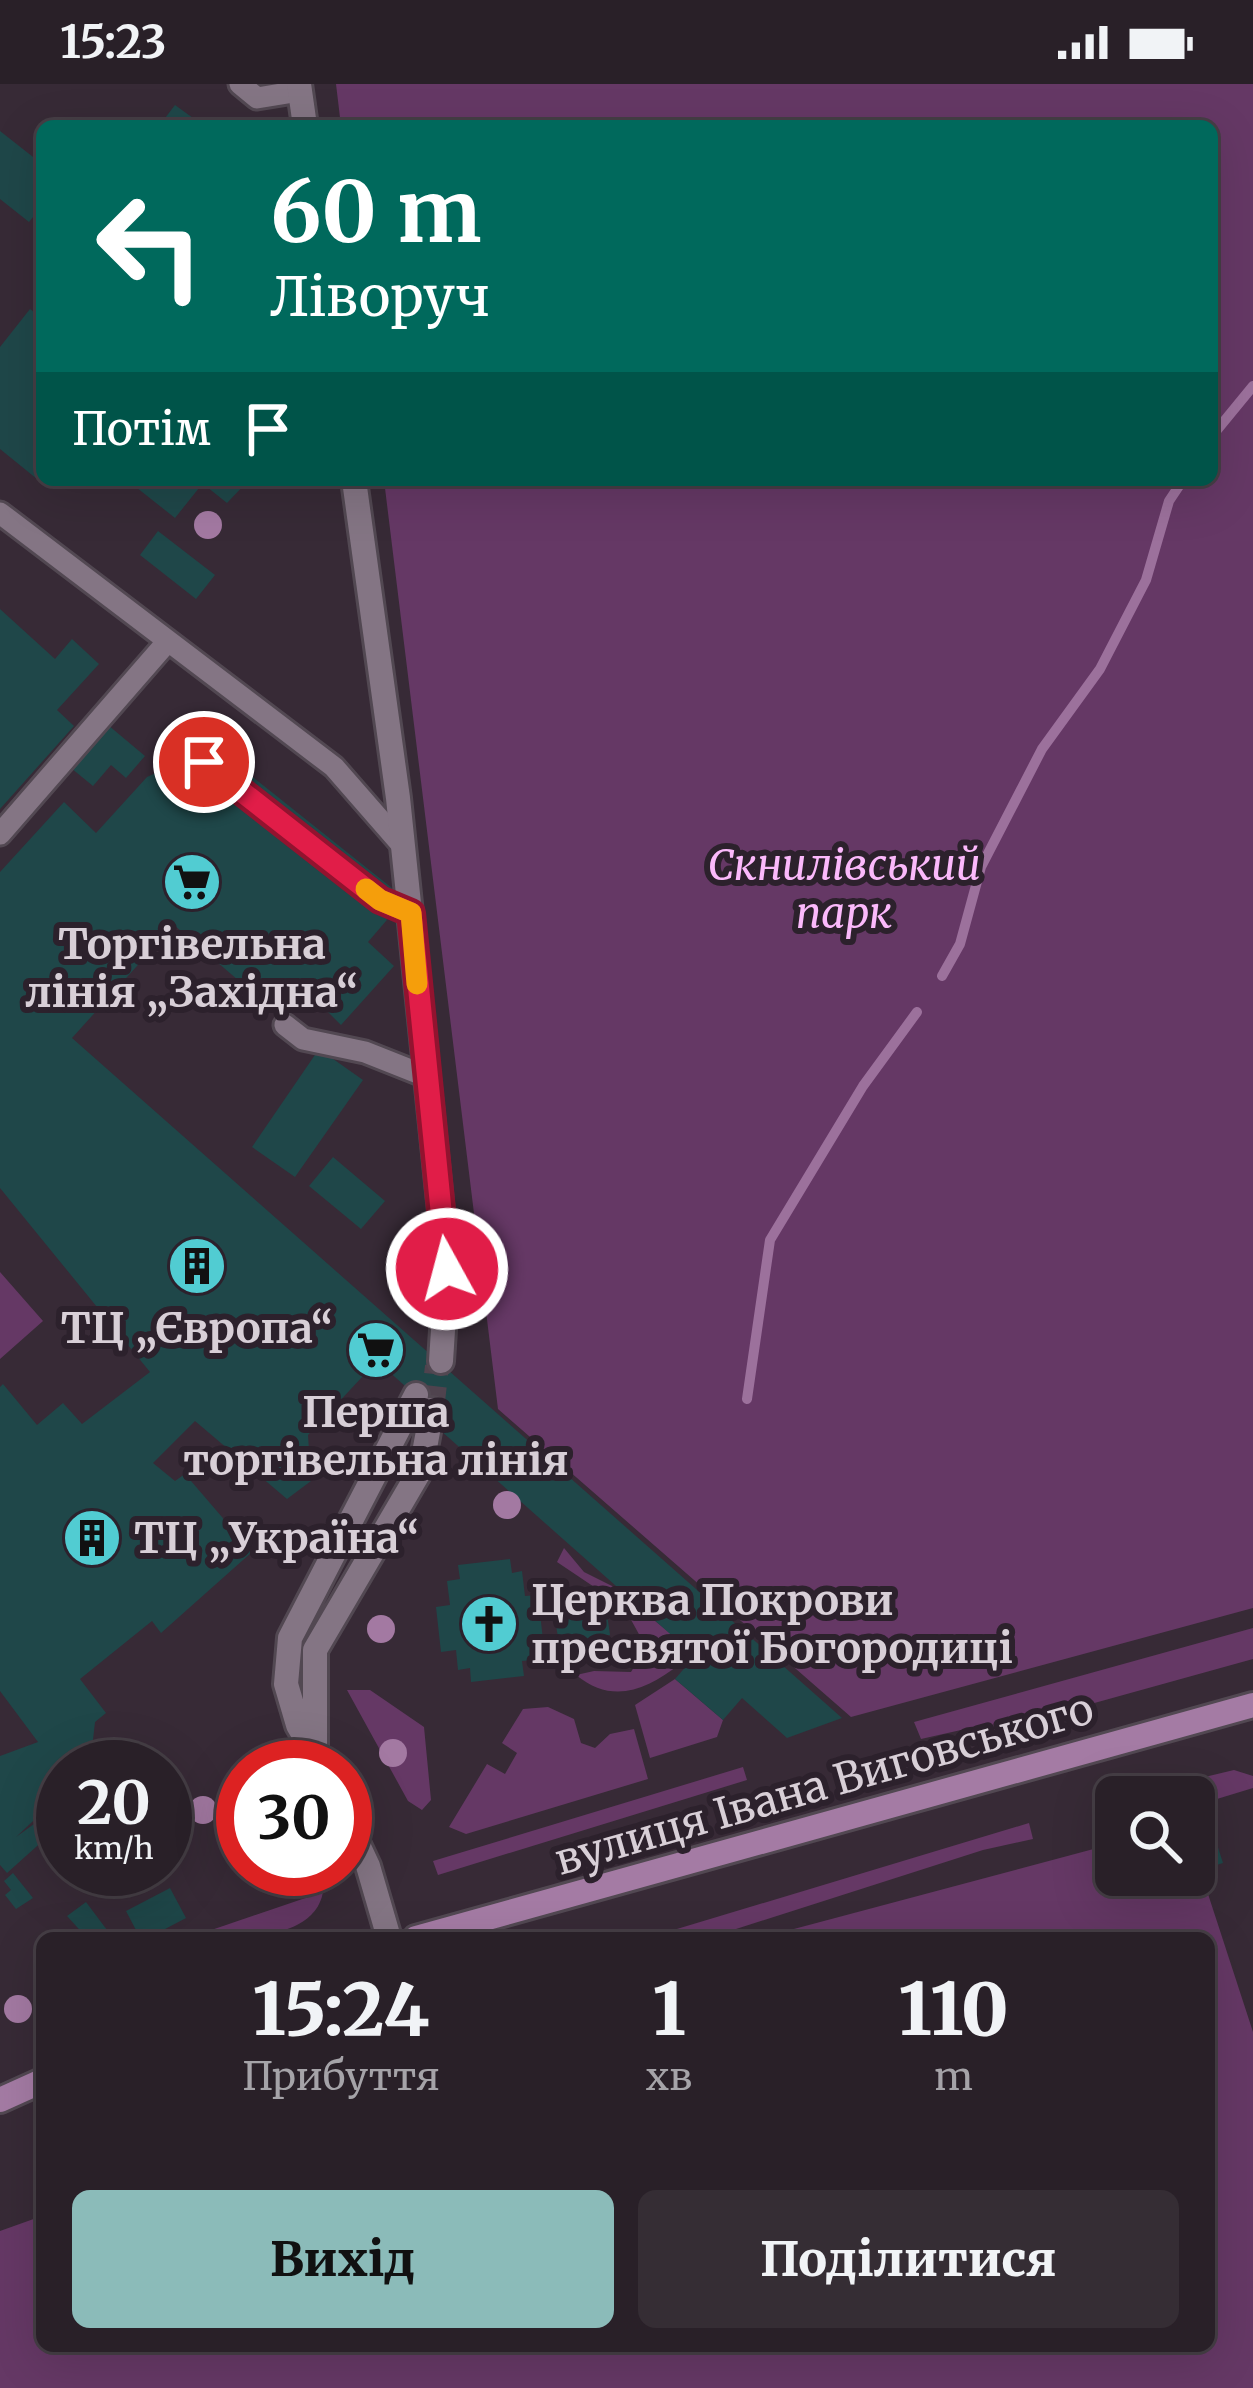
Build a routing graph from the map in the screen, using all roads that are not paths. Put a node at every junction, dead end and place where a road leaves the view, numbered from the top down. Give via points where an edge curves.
1 (240, 84) edge
2 (300, 87) edge
3 (304, 120) edge
4 (355, 486) edge
5 (0, 513) edge
6 (168, 641) junction
7 (204, 762) dead end
8 (0, 834) edge
9 (402, 845) junction
10 (411, 913) junction
11 (284, 1025) dead end
12 (425, 1079) junction
13 (441, 1360) tunnel mouth
14 (1253, 1706) edge
15 (319, 1759) edge
16 (372, 1880) edge
17 (387, 1932) edge
18 (438, 1932) edge
19 (36, 2083) edge
20 (0, 2100) edge

1 - 2 lane via 257,98
2 - 3 street
4 - 9 street
5 - 6 lane
6 - 8 lane
6 - 9 lane via 334,767
7 - 10 lane via 380,900
9 - 10 street
10 - 12 street
11 - 12 lane via 303,1040 365,1052
12 - 13 street via 447,1269
14 - 18 main road, вулиця Івана Виговського
15 - 15 street via 286,1684 290,1638 424,1403 421,1468 314,1650
16 - 17 street
19 - 20 main road

